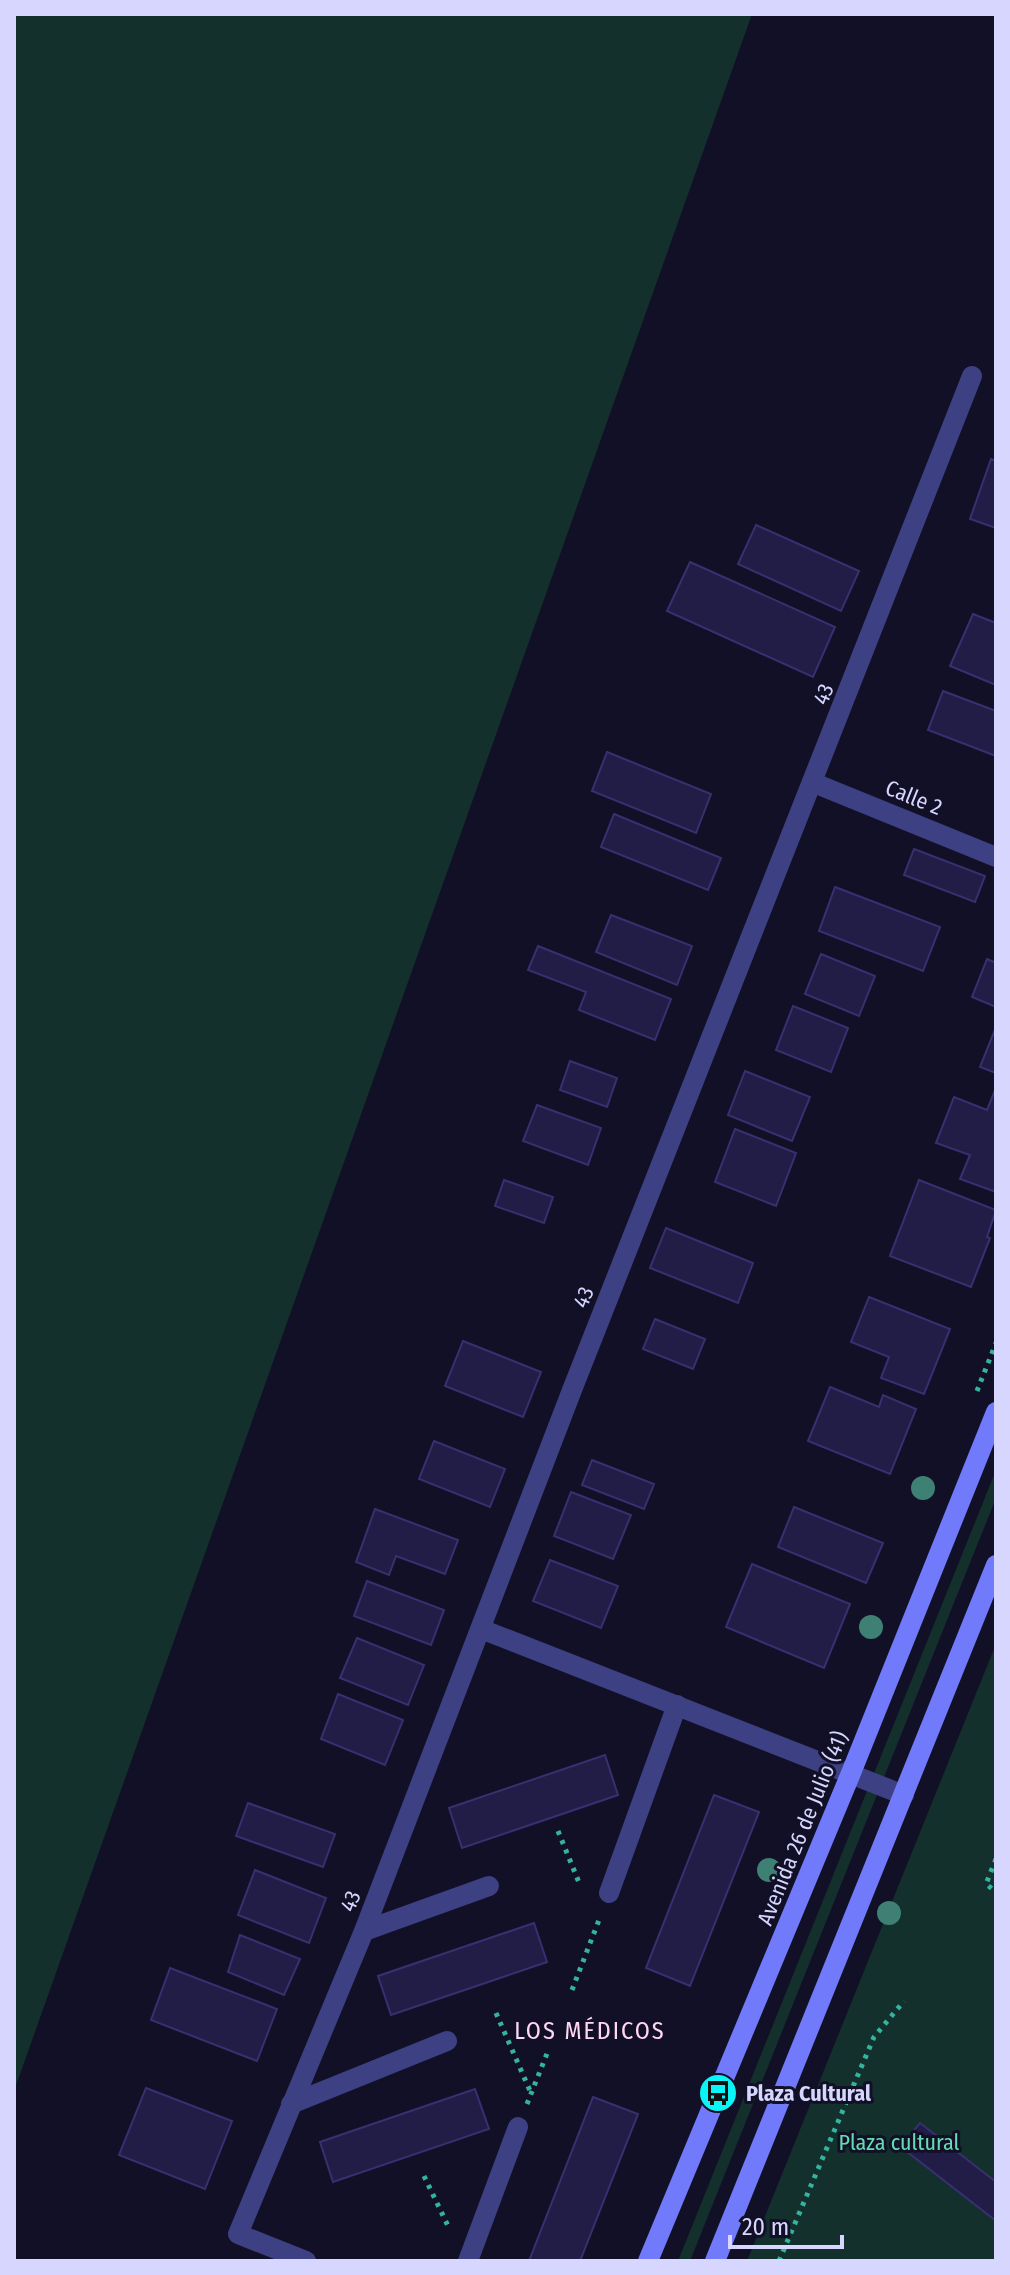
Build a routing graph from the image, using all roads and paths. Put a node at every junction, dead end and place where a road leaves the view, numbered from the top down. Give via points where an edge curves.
1 (972, 376) dead end
2 (814, 783) junction
3 (996, 857) edge
4 (996, 1412) edge
5 (996, 1565) edge
6 (481, 1629) junction
7 (677, 1705) junction
8 (851, 1773) junction
9 (904, 1795) junction
10 (558, 1831) dead end
11 (996, 1859) edge
12 (489, 1886) dead end
13 (580, 1886) dead end
14 (996, 1892) edge
15 (609, 1893) joint
16 (591, 1913) dead end
17 (596, 1927) junction
18 (364, 1931) junction
19 (572, 1990) dead end
20 (904, 2001) dead end
21 (496, 2013) dead end
22 (447, 2041) dead end
23 (548, 2051) dead end
24 (531, 2093) junction
25 (291, 2104) junction
26 (518, 2127) joint
27 (424, 2176) dead end
28 (451, 2233) dead end
29 (306, 2261) edge
30 (468, 2261) edge
31 (648, 2261) edge
32 (715, 2261) edge
33 (779, 2261) edge

1 - 2 street, 43
2 - 3 street, Calle 2
2 - 6 street, 43
4 - 8 main road, Avenida 26 de Julio (41)
5 - 9 main road
6 - 7 street
6 - 18 street, 43
7 - 8 street
7 - 15 street
8 - 9 street
8 - 31 main road, Avenida 26 de Julio (41)
9 - 32 main road
10 - 13 path
11 - 14 path via 986,1884
12 - 18 street
15 - 17 path
16 - 17 path
17 - 19 path
18 - 25 street, 43
20 - 33 path via 874,2037
21 - 24 path
22 - 25 street
23 - 24 path
24 - 26 path
25 - 29 street, 43 via 238,2234
26 - 30 street
27 - 28 path

